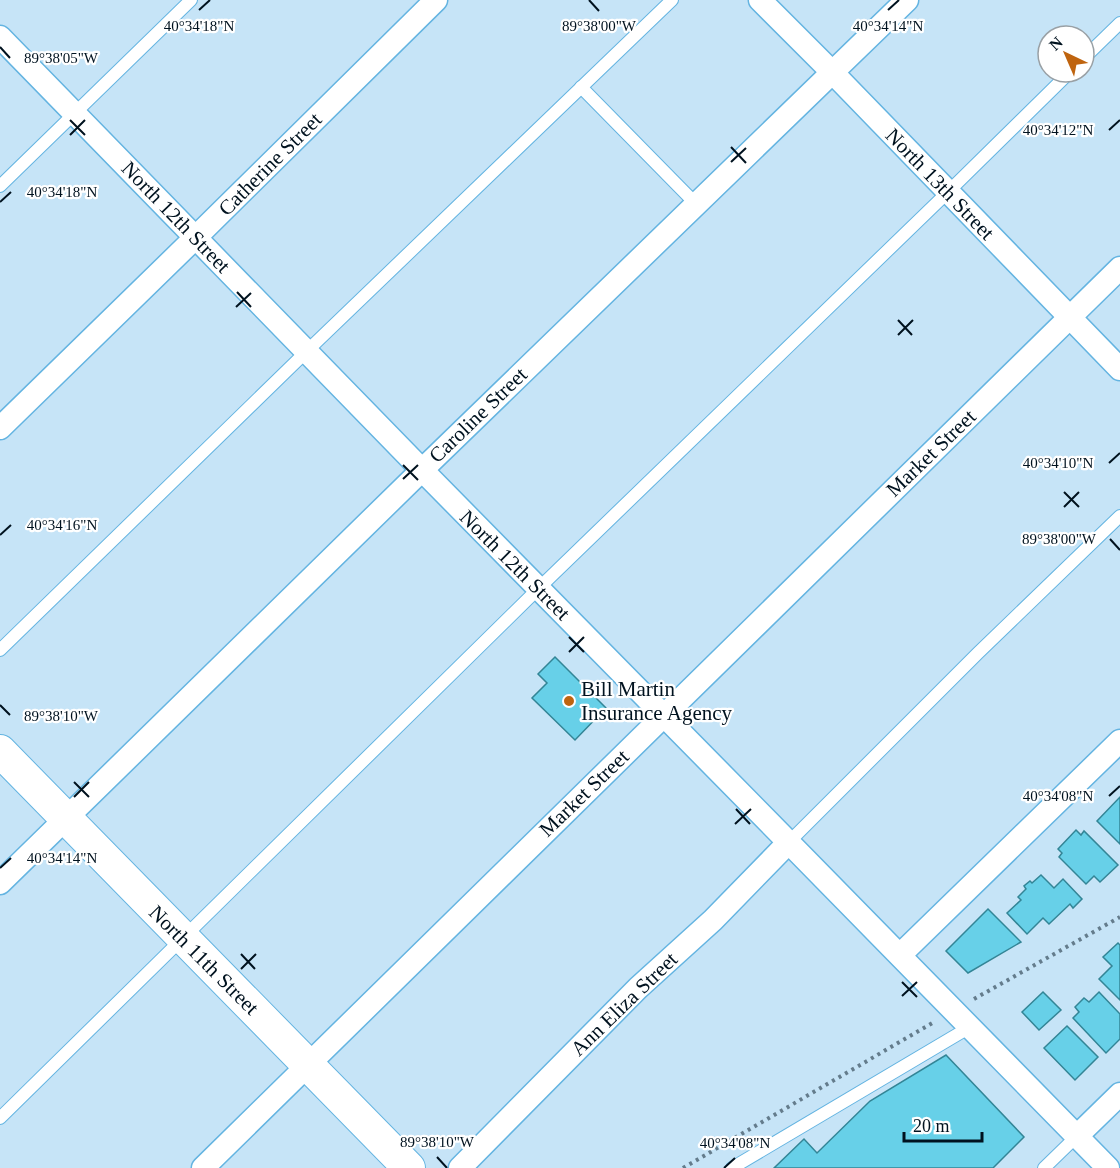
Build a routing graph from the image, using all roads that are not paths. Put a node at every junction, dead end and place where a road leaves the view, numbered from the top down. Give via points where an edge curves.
1 (191, 0) edge
2 (436, 0) edge
3 (672, 0) edge
4 (760, 0) edge
5 (907, 0) edge
6 (1120, 23) edge
7 (0, 37) edge
8 (1096, 46) edge
9 (832, 72) junction
10 (1058, 84) edge
11 (581, 87) junction
12 (74, 113) junction
13 (0, 186) edge
14 (948, 192) junction
15 (696, 204) junction
16 (196, 237) junction
17 (1120, 268) edge
18 (1069, 318) junction
19 (307, 351) junction
20 (1120, 369) edge
21 (0, 428) edge
22 (422, 470) junction
23 (1120, 516) edge
24 (539, 588) junction
25 (0, 650) edge
26 (664, 715) junction
27 (1120, 741) edge
28 (0, 751) edge
29 (65, 819) junction
30 (789, 842) junction
31 (0, 883) edge
32 (182, 938) junction
33 (900, 955) junction
34 (970, 1027) junction
35 (307, 1065) junction
36 (1120, 1094) edge
37 (0, 1118) edge
38 (1077, 1136) junction
39 (203, 1168) edge
40 (410, 1168) edge
41 (460, 1168) edge
42 (732, 1168) edge
43 (1044, 1168) edge
44 (1108, 1168) edge

1 - 12 lane
2 - 16 street, Catherine Street
3 - 11 lane
4 - 9 street, North 13th Street
5 - 9 street, Caroline Street
6 - 8 lane
7 - 12 street, North 12th Street
9 - 14 street, North 13th Street
9 - 15 street, Caroline Street
10 - 14 lane
11 - 15 lane
11 - 19 lane
12 - 13 lane
12 - 16 street, North 12th Street
14 - 18 street, North 13th Street
14 - 24 lane
15 - 22 street, Caroline Street
16 - 19 street, North 12th Street
16 - 21 street, Catherine Street
17 - 18 street, Market Street
18 - 20 street, North 13th Street
18 - 26 street, Market Street
19 - 22 street, North 12th Street
19 - 25 lane
22 - 24 street, North 12th Street
22 - 29 street, Caroline Street
23 - 30 lane
24 - 26 street, North 12th Street
24 - 32 lane
26 - 30 street, North 12th Street
26 - 35 street, Market Street
27 - 33 street
28 - 29 street, North 11th Street
29 - 31 street, Caroline Street
29 - 32 street, North 11th Street
30 - 33 street, North 12th Street
30 - 41 street, Ann Eliza Street
32 - 35 street, North 11th Street
32 - 37 lane
33 - 34 street, North 12th Street
34 - 38 street, North 12th Street
34 - 42 lane
35 - 39 street, Market Street
35 - 40 street, North 11th Street
36 - 38 street
38 - 43 lane
38 - 44 street, North 12th Street

